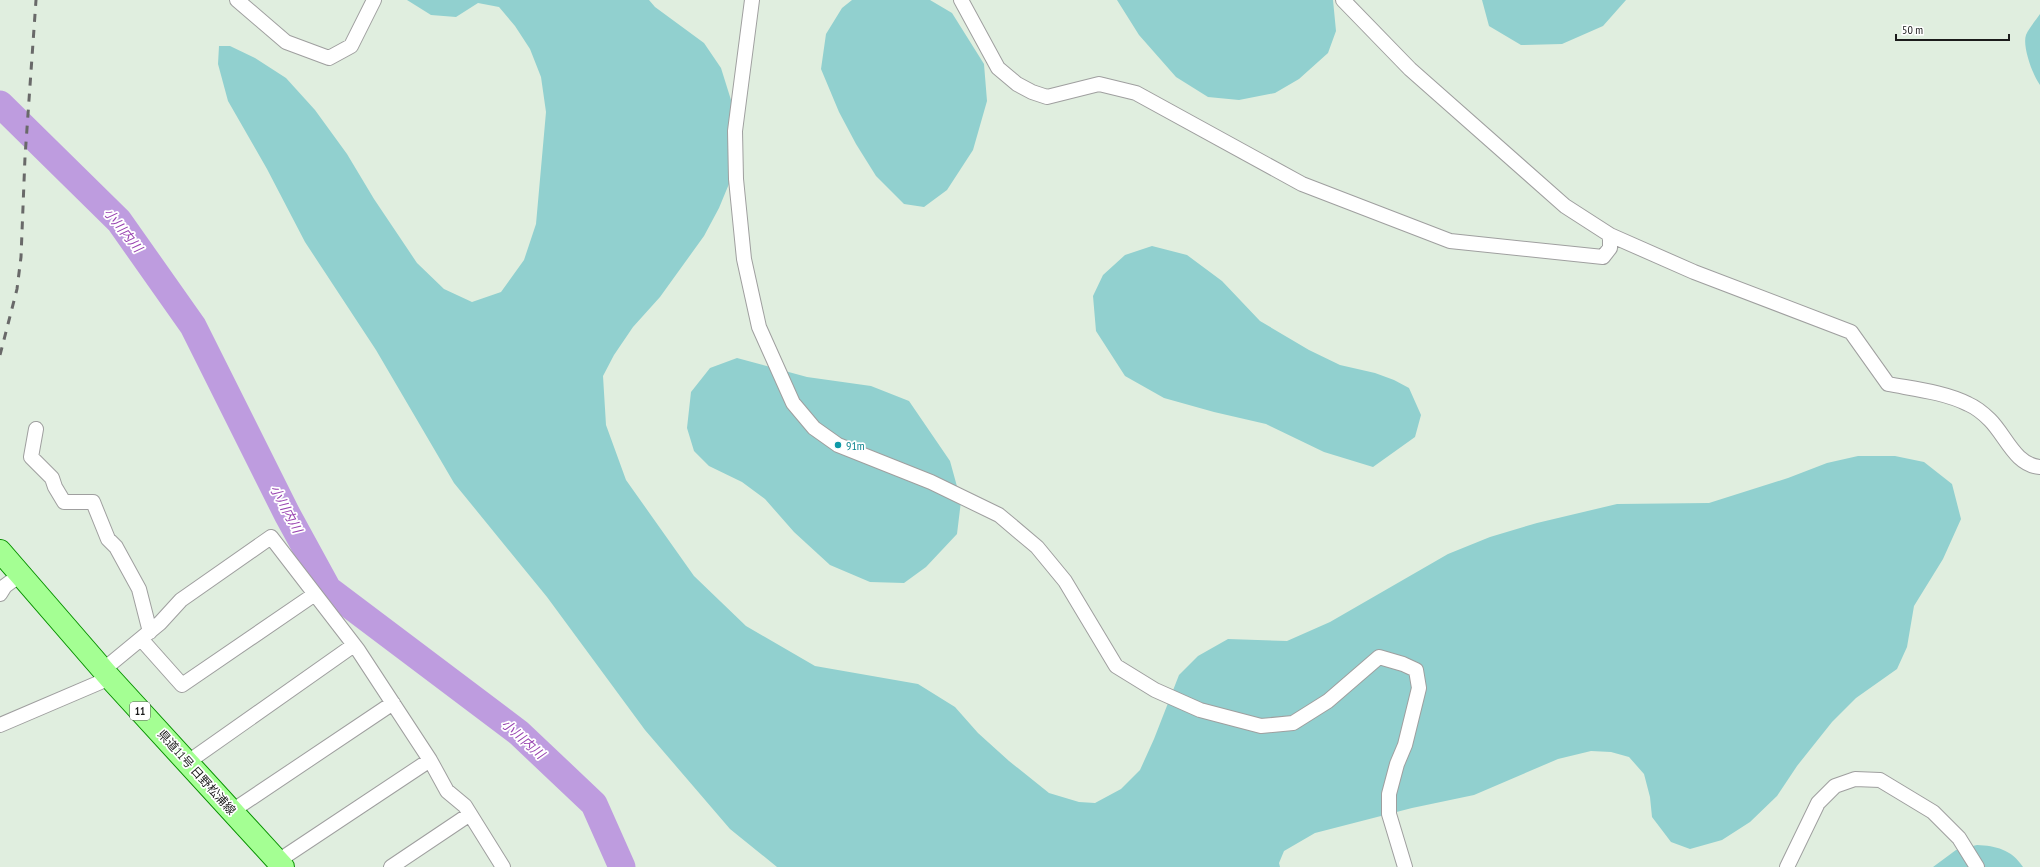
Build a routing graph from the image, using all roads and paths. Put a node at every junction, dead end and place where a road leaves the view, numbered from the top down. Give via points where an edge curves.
1 (237, 0) edge
2 (374, 0) edge
3 (752, 0) edge
4 (962, 0) edge
5 (1343, 0) edge
6 (1610, 234) junction
7 (36, 429) dead end
8 (2040, 467) edge
9 (0, 551) edge
10 (20, 575) junction
11 (0, 594) edge
12 (315, 594) junction
13 (145, 635) junction
14 (354, 645) junction
15 (107, 674) junction
16 (393, 703) junction
17 (0, 725) edge
18 (430, 760) junction
19 (188, 762) junction
20 (232, 811) junction
21 (470, 814) junction
22 (281, 864) edge
23 (391, 867) edge
24 (503, 867) edge
25 (1405, 867) edge
26 (1787, 867) edge
27 (1977, 867) edge

1 - 2 street via 286,42 329,58 351,46
3 - 25 street via 735,131 736,179 744,259 758,327 793,403 814,428 838,446 931,482 999,515 1037,547 1065,581 1116,666 1155,690 1193,707 1261,726 1293,723 1328,700 1379,657 1416,670 1419,688 1405,745 1389,794 1389,814
4 - 6 street via 998,68 1016,84 1032,92 1046,97 1099,84 1136,93 1302,184 1450,241 1603,257 1610,248
5 - 6 street via 1410,69 1565,206
6 - 8 street via 1694,272 1851,332 1888,384 1941,394 1969,404 1990,420 2019,458
7 - 13 street via 31,457 52,478 64,502 93,502 108,539 116,547 138,589
9 - 10 main road, 県道11号 日野松浦線 / 11
10 - 11 street via 5,586
10 - 15 main road, 県道11号 日野松浦線 / 11
12 - 13 street via 182,685
12 - 13 street via 271,537 181,600
12 - 14 street
13 - 15 street
14 - 16 street
14 - 19 street
15 - 17 street
15 - 19 main road, 県道11号 日野松浦線 / 11
16 - 18 street
16 - 20 street
18 - 21 street via 447,791 465,806
18 - 22 street
19 - 20 main road, 県道11号 日野松浦線 / 11
20 - 22 main road, 県道11号 日野松浦線 / 11
21 - 23 street
21 - 24 street
26 - 27 street via 1818,803 1835,786 1855,779 1880,780 1933,812 1959,838

